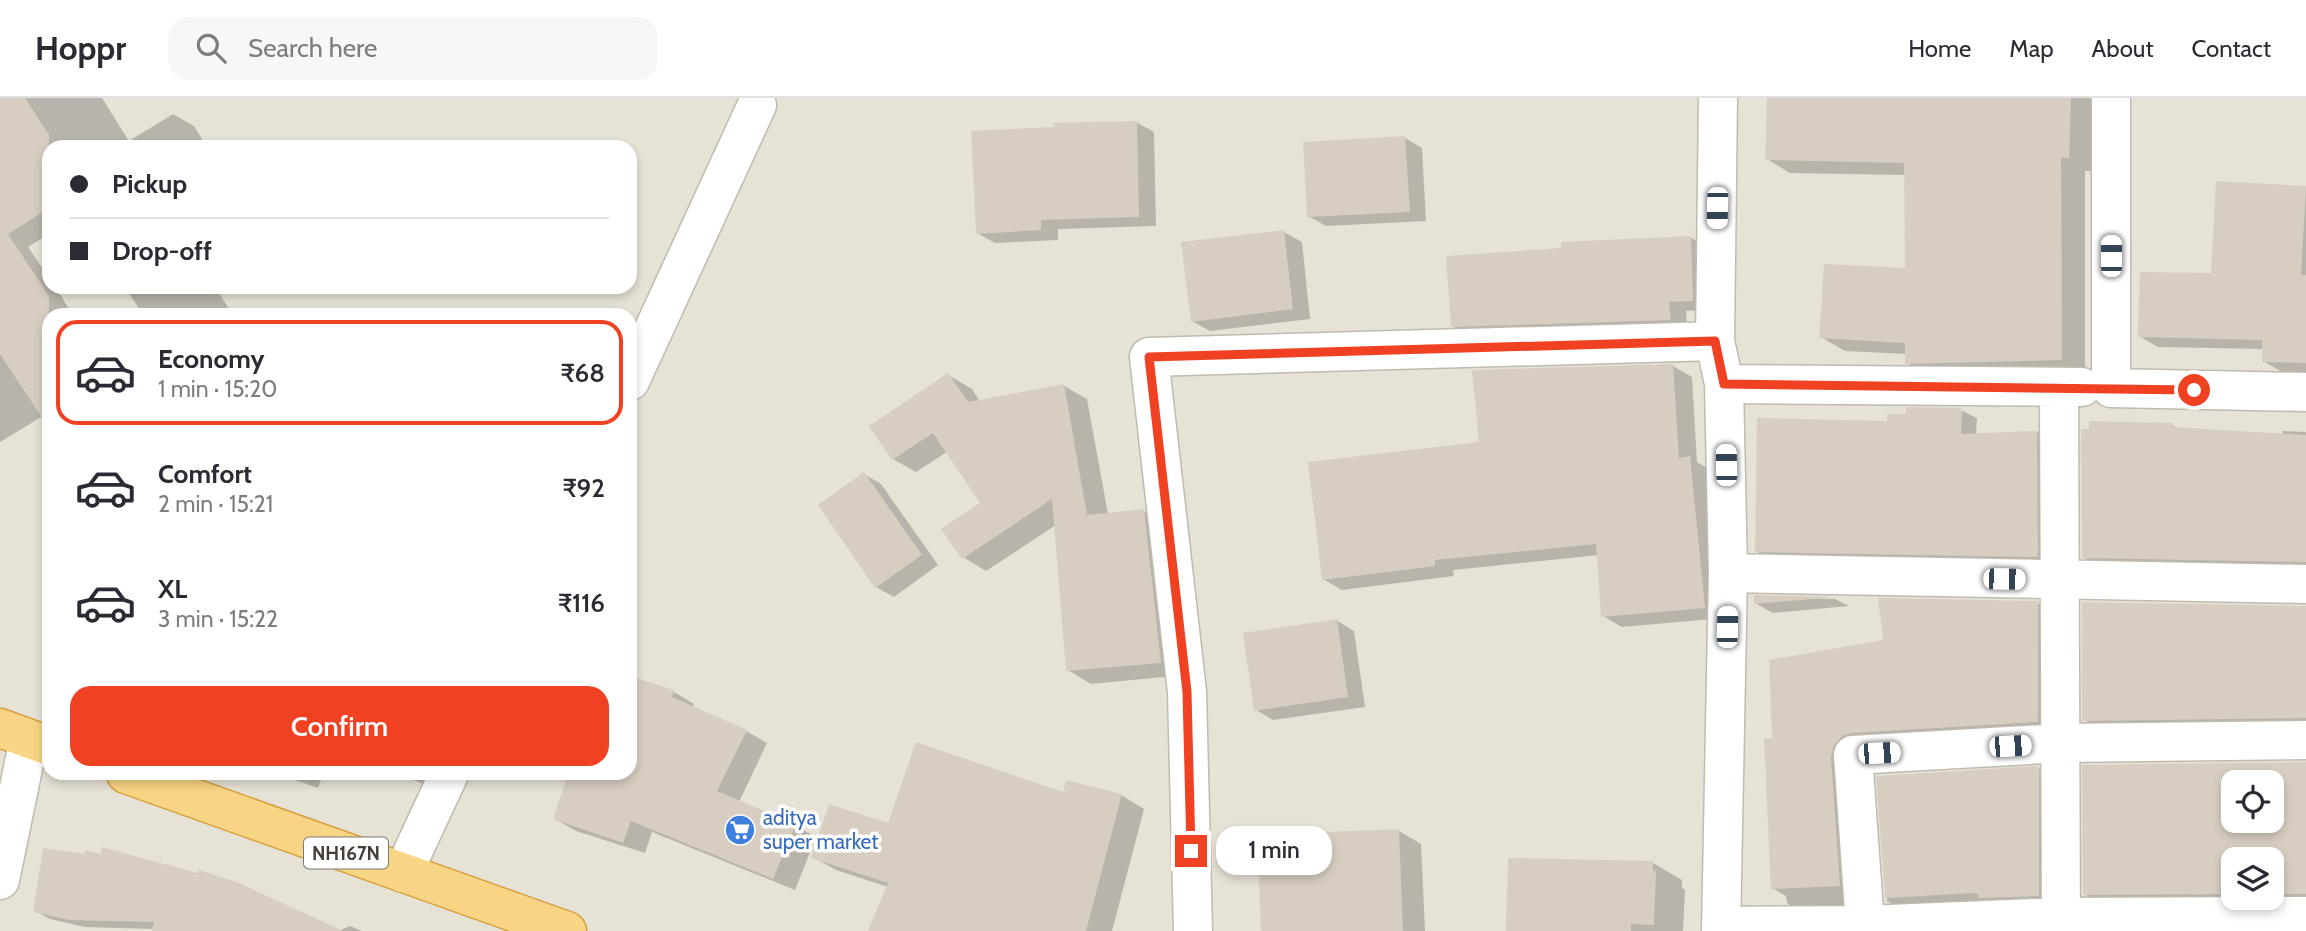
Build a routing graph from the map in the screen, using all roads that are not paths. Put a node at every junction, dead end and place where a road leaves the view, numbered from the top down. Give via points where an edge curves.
1 (1718, 98) edge
2 (2111, 98) edge
3 (757, 105) dead end
4 (1715, 341) junction
5 (637, 366) edge
6 (1724, 384) junction
7 (2059, 387) junction
8 (2111, 388) junction
9 (2306, 392) edge
10 (1728, 573) junction
11 (2060, 580) junction
12 (2306, 584) edge
13 (26, 738) edge
14 (2306, 740) edge
15 (2062, 743) junction
16 (143, 780) edge
17 (446, 780) edge
18 (403, 873) junction
19 (0, 880) edge
20 (2306, 916) edge
21 (2061, 924) edge
22 (1865, 925) junction
23 (1721, 929) edge
24 (567, 931) edge
25 (1193, 931) edge

1 - 4 street
2 - 8 street
3 - 5 street
4 - 6 street
4 - 25 street via 1149,357 1187,692
6 - 7 street
6 - 10 street
7 - 8 street
7 - 11 street
8 - 9 street
10 - 11 street
10 - 23 street
11 - 12 street
11 - 15 street
13 - 19 street
14 - 15 street
15 - 21 street
15 - 22 street via 1853,755
16 - 18 highway, NH167N
17 - 18 street
18 - 24 highway, NH167N
20 - 21 street
21 - 22 street
22 - 23 street

